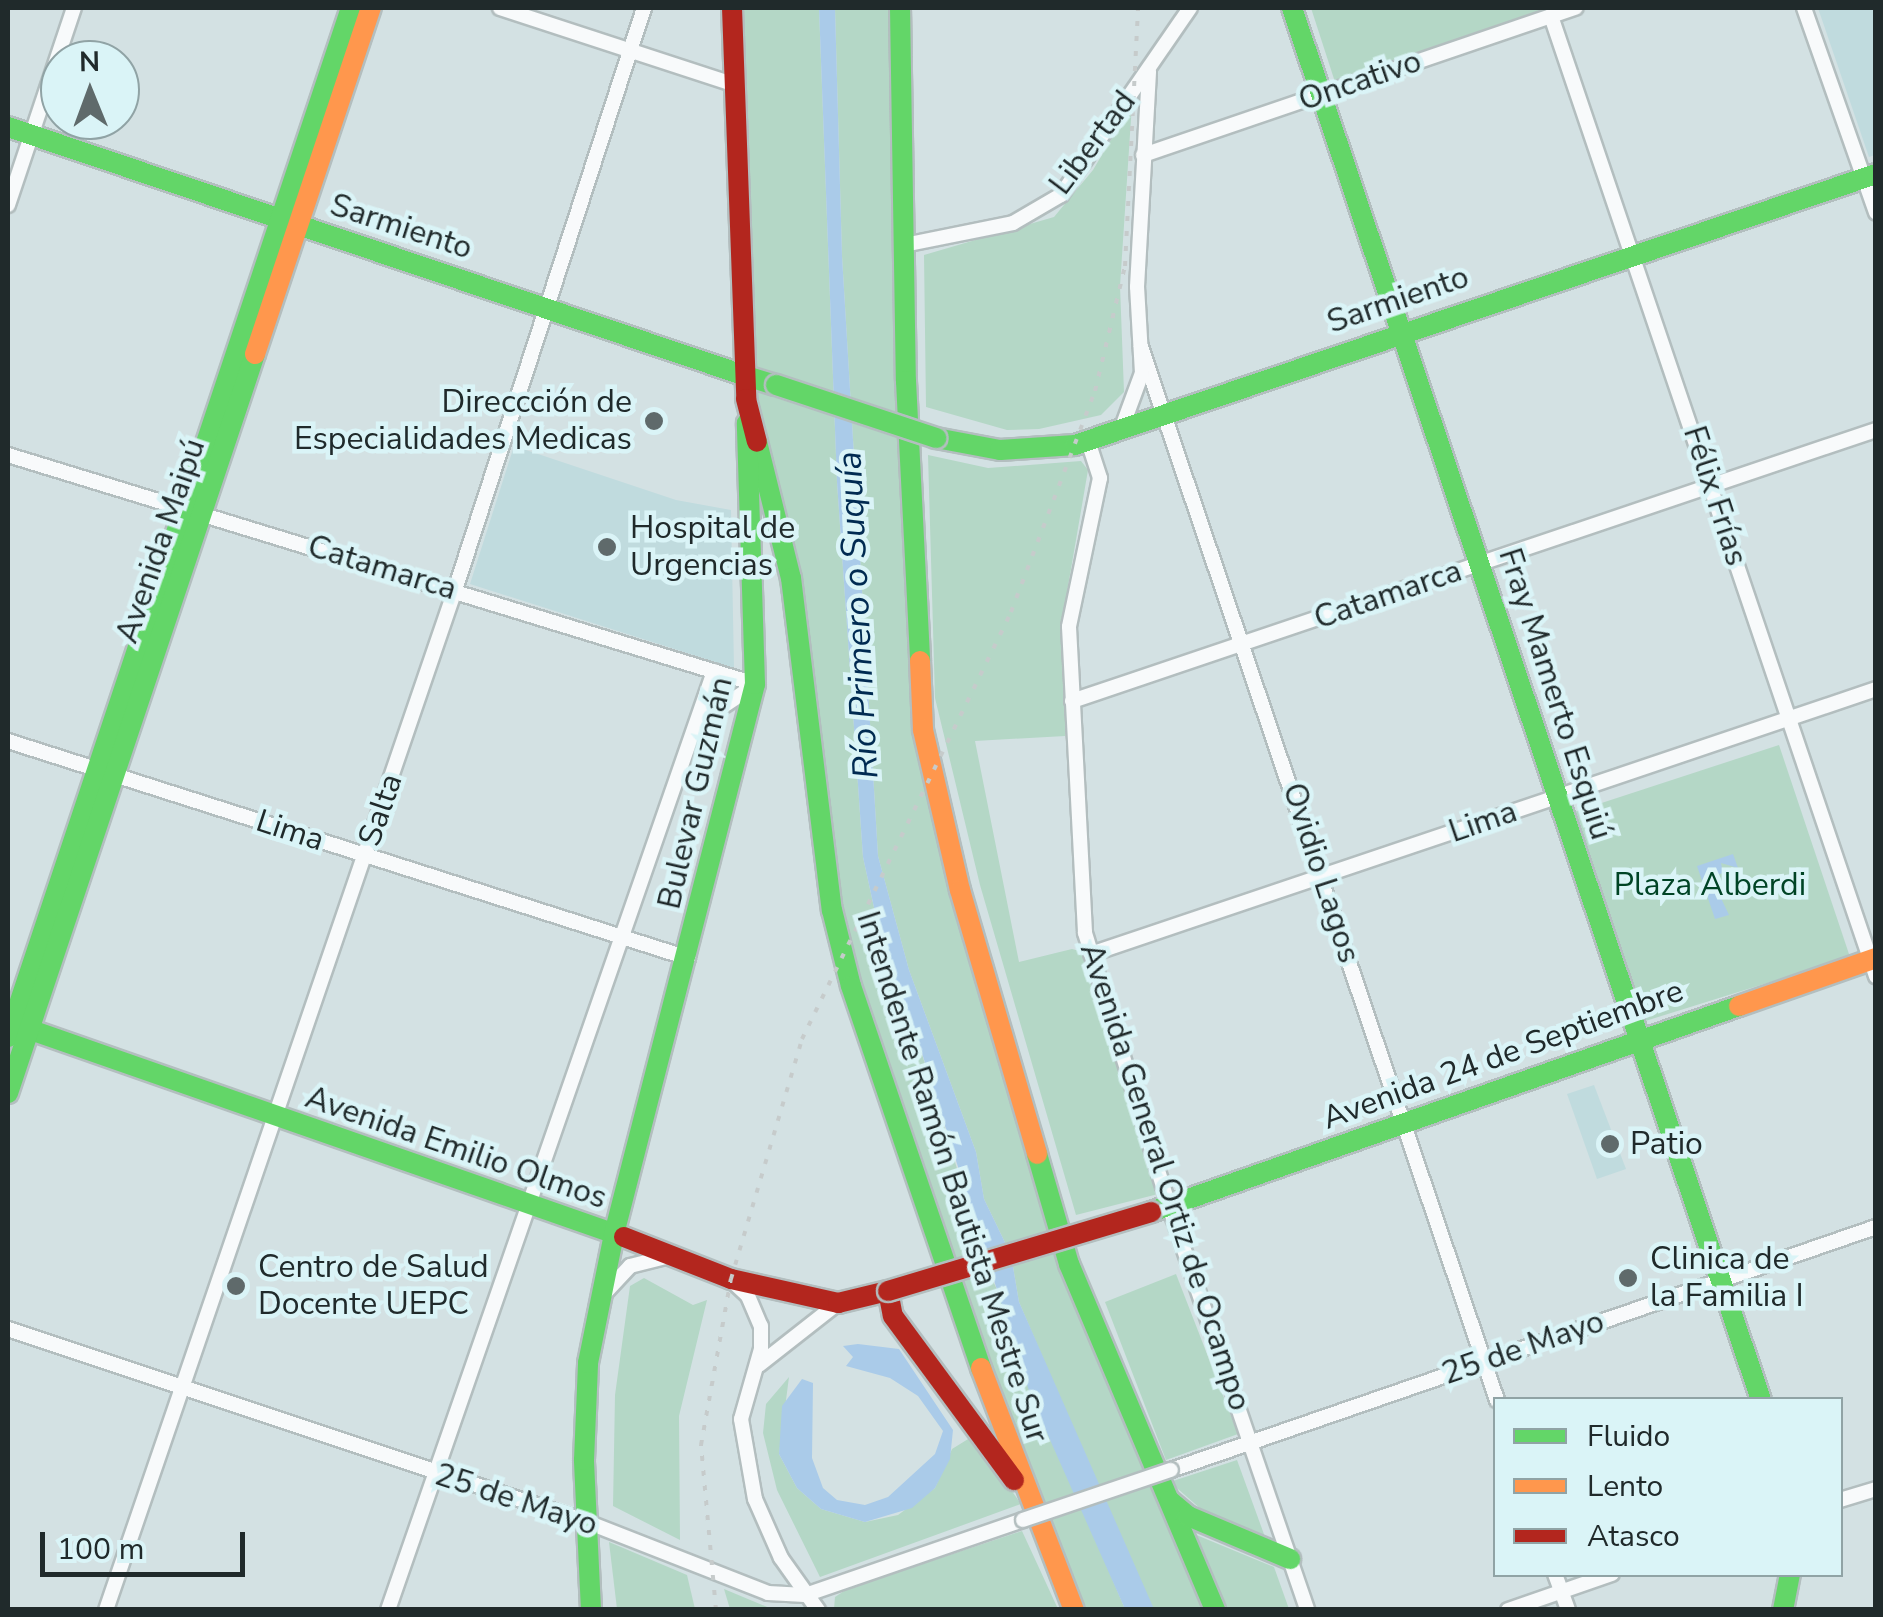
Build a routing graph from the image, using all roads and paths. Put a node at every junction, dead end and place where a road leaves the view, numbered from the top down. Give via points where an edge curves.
1 (74, 8) edge
2 (351, 8) edge
3 (370, 8) edge
4 (500, 8) edge
5 (644, 8) edge
6 (732, 8) edge
7 (900, 8) edge
8 (1190, 8) edge
9 (1292, 8) edge
10 (1576, 8) edge
11 (1804, 8) edge
12 (1550, 16) junction
13 (629, 50) junction
14 (1150, 60) junction
15 (735, 86) junction
16 (1322, 94) junction
17 (8, 127) edge
18 (31, 135) junction
19 (1143, 155) junction
20 (1870, 176) edge
21 (8, 205) edge
22 (1876, 212) edge
23 (291, 224) junction
24 (904, 245) junction
25 (1634, 252) junction
26 (546, 306) junction
27 (1402, 330) junction
28 (1141, 348) junction
29 (746, 376) junction
30 (746, 400) junction
31 (1168, 414) junction
32 (1121, 430) junction
33 (1876, 430) edge
34 (1088, 441) junction
35 (8, 456) edge
36 (1711, 486) junction
37 (193, 512) junction
38 (1480, 563) junction
39 (455, 590) junction
40 (1245, 643) junction
41 (714, 672) junction
42 (756, 684) junction
43 (1876, 690) edge
44 (1072, 701) junction
45 (1789, 718) junction
46 (697, 724) junction
47 (8, 741) edge
48 (107, 773) junction
49 (1558, 796) junction
50 (366, 855) junction
51 (1322, 876) junction
52 (626, 937) junction
53 (1091, 954) junction
54 (688, 958) junction
55 (1874, 964) edge
56 (14, 1028) edge
57 (1639, 1038) junction
58 (8, 1093) edge
59 (274, 1117) junction
60 (1404, 1121) junction
61 (531, 1201) junction
62 (1165, 1213) junction
63 (1876, 1228) edge
64 (614, 1234) junction
65 (673, 1257) junction
66 (731, 1279) junction
67 (1720, 1280) junction
68 (888, 1291) junction
69 (599, 1302) junction
70 (838, 1303) junction
71 (8, 1329) edge
72 (1484, 1362) junction
73 (181, 1387) junction
74 (747, 1388) junction
75 (1496, 1397) edge
76 (1759, 1397) edge
77 (1250, 1442) junction
78 (434, 1472) junction
79 (1876, 1489) edge
80 (1165, 1496) junction
81 (1026, 1498) junction
82 (1843, 1499) edge
83 (587, 1522) junction
84 (1290, 1559) junction
85 (1557, 1577) edge
86 (1603, 1577) edge
87 (1789, 1577) edge
88 (1561, 1591) junction
89 (805, 1595) junction
90 (106, 1610) edge
91 (388, 1610) edge
92 (595, 1610) edge
93 (818, 1610) edge
94 (1074, 1610) edge
95 (1215, 1610) edge
96 (1307, 1610) edge
97 (1508, 1610) edge
98 (1568, 1610) edge
99 (1783, 1610) edge

1 - 18 street
2 - 23 main road, Avenida Maipú
3 - 23 main road, Avenida Maipú
4 - 13 street
5 - 13 street, Salta
6 - 15 main road, Bulevar Guzmán
7 - 24 main road
8 - 14 street, Libertad
9 - 16 main road, Fray Mamerto Esquiú
10 - 12 street, Oncativo
11 - 20 street
12 - 16 street, Oncativo
12 - 25 street, Félix Frías
13 - 15 street
13 - 26 street, Salta
14 - 19 street, Ovidio Lagos
14 - 24 street, Libertad via 1060,195 1013,223
15 - 29 main road, Bulevar Guzmán
16 - 19 street, Oncativo
16 - 27 main road, Fray Mamerto Esquiú
17 - 18 main road, Sarmiento
18 - 21 street
18 - 23 main road, Sarmiento
19 - 28 street, Ovidio Lagos
20 - 22 street
20 - 25 main road, Sarmiento
23 - 26 main road, Sarmiento
23 - 37 main road, Avenida Maipú
24 - 80 main road via 923,730 960,890 1069,1264
25 - 27 main road, Sarmiento
25 - 36 street, Félix Frías
26 - 29 main road, Sarmiento
26 - 39 street, Salta
27 - 31 main road, Sarmiento
27 - 38 main road, Fray Mamerto Esquiú
28 - 31 street, Ovidio Lagos
28 - 32 street, Ovidio Lagos via 1141,387
29 - 30 main road, Bulevar Guzmán
29 - 34 main road, Sarmiento, bridge via 936,438 1000,450
30 - 42 main road, Bulevar Guzmán
30 - 81 main road, Intendente Ramón Bautista Mestre Sur via 788,558 825,868 851,986
31 - 32 main road, Sarmiento
31 - 40 street, Ovidio Lagos
32 - 34 main road, Sarmiento
33 - 36 street, Catamarca
34 - 44 street, Avenida General Ortiz de Ocampo via 1100,478 1069,627
35 - 37 street, Catamarca
36 - 38 street, Catamarca
36 - 45 street, Félix Frías
37 - 39 street, Catamarca
37 - 48 main road, Avenida Maipú
38 - 40 street, Catamarca
38 - 49 main road, Fray Mamerto Esquiú
39 - 41 street, Catamarca
39 - 50 street, Salta
40 - 44 street, Catamarca
40 - 51 street, Ovidio Lagos
41 - 42 street, Catamarca
41 - 46 street
42 - 46 street
42 - 54 main road, Bulevar Guzmán
43 - 45 street, Lima
44 - 53 street, Avenida General Ortiz de Ocampo
45 - 49 street, Lima
45 - 55 street, Félix Frías
46 - 52 street
47 - 48 street, Lima
48 - 50 street, Lima
48 - 56 main road, Avenida Maipú
49 - 51 street, Lima
49 - 57 main road, Fray Mamerto Esquiú
50 - 52 street, Lima
50 - 59 street, Salta
51 - 53 street, Lima
51 - 60 street, Ovidio Lagos
52 - 54 street, Lima
52 - 61 street
53 - 62 street, Avenida General Ortiz de Ocampo via 1162,1182
54 - 64 main road, Bulevar Guzmán
55 - 57 main road, Avenida 24 de Septiembre
56 - 58 main road, Avenida Maipú
56 - 59 main road, Avenida Emilio Olmos
57 - 60 main road, Avenida 24 de Septiembre
57 - 67 main road, Fray Mamerto Esquiú
59 - 61 main road, Avenida Emilio Olmos
59 - 73 street, Salta
60 - 62 main road, Avenida 24 de Septiembre
60 - 72 street, Ovidio Lagos
61 - 64 main road, Avenida Emilio Olmos
61 - 78 street
62 - 68 main road, Avenida 24 de Septiembre, bridge
62 - 77 street, Avenida General Ortiz de Ocampo
63 - 67 street, 25 de Mayo
64 - 65 main road, Avenida Emilio Olmos
64 - 69 main road, Bulevar Guzmán
65 - 66 main road, Avenida Emilio Olmos
65 - 69 street via 630,1266
66 - 70 main road, Avenida Emilio Olmos
66 - 74 street via 748,1296 761,1326 761,1349
67 - 72 street, 25 de Mayo
67 - 76 main road, Fray Mamerto Esquiú
68 - 70 main road, Avenida Emilio Olmos
68 - 81 main road via 893,1316
69 - 83 main road, Bulevar Guzmán via 584,1410
70 - 74 street via 782,1342
71 - 73 street, 25 de Mayo
72 - 75 street, Ovidio Lagos
72 - 77 street, 25 de Mayo
73 - 78 street, 25 de Mayo
73 - 90 street, Salta
74 - 89 street via 742,1434 756,1499
77 - 84 street, Avenida General Ortiz de Ocampo
77 - 89 street, 25 de Mayo, bridge
78 - 83 street, 25 de Mayo
78 - 91 street
79 - 82 street
80 - 84 main road via 1188,1516
80 - 95 main road
81 - 94 main road, Intendente Ramón Bautista Mestre Sur
83 - 89 street, 25 de Mayo via 768,1593
83 - 92 main road, Bulevar Guzmán
84 - 96 street, Avenida General Ortiz de Ocampo
85 - 88 street
86 - 88 street
87 - 99 main road
88 - 97 street
88 - 98 street
89 - 93 street

